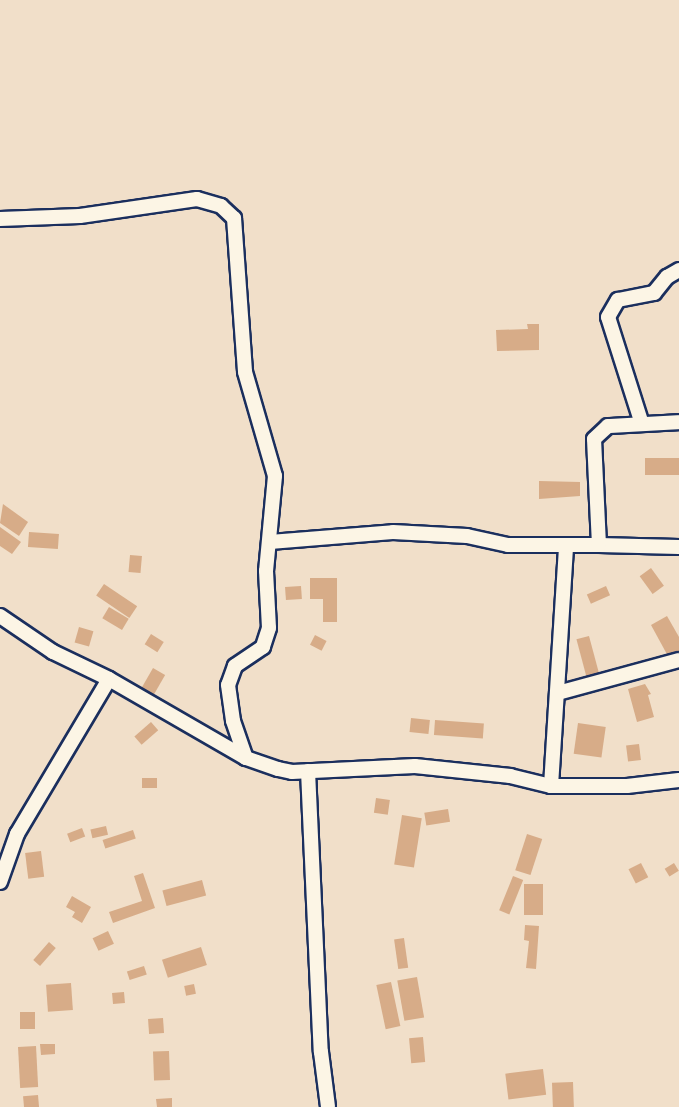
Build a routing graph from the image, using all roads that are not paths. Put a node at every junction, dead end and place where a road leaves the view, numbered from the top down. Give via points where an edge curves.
1 (0, 219) edge
2 (679, 270) edge
3 (640, 421) junction
4 (679, 422) edge
5 (270, 542) junction
6 (566, 545) junction
7 (598, 545) junction
8 (679, 547) edge
9 (0, 616) edge
10 (679, 660) edge
11 (109, 679) junction
12 (558, 693) junction
13 (246, 758) junction
14 (308, 771) junction
15 (679, 780) edge
16 (550, 786) junction
17 (0, 882) edge
18 (328, 1107) edge

1 - 5 street via 80,216 196,199 229,211 234,218 245,372 275,476
2 - 3 street via 654,293 618,300 608,317
3 - 4 street
3 - 7 street via 608,426 594,439
5 - 6 street via 393,532 467,536 508,545
5 - 13 street via 267,638 263,646 235,666 228,686 233,721
6 - 7 street
6 - 12 street
7 - 8 street
9 - 11 street via 53,652
10 - 12 street
11 - 13 street
11 - 17 street via 17,834
12 - 16 street
13 - 14 street via 278,769
14 - 16 street via 415,766 510,776
14 - 18 street via 321,1052
15 - 16 street via 627,786

